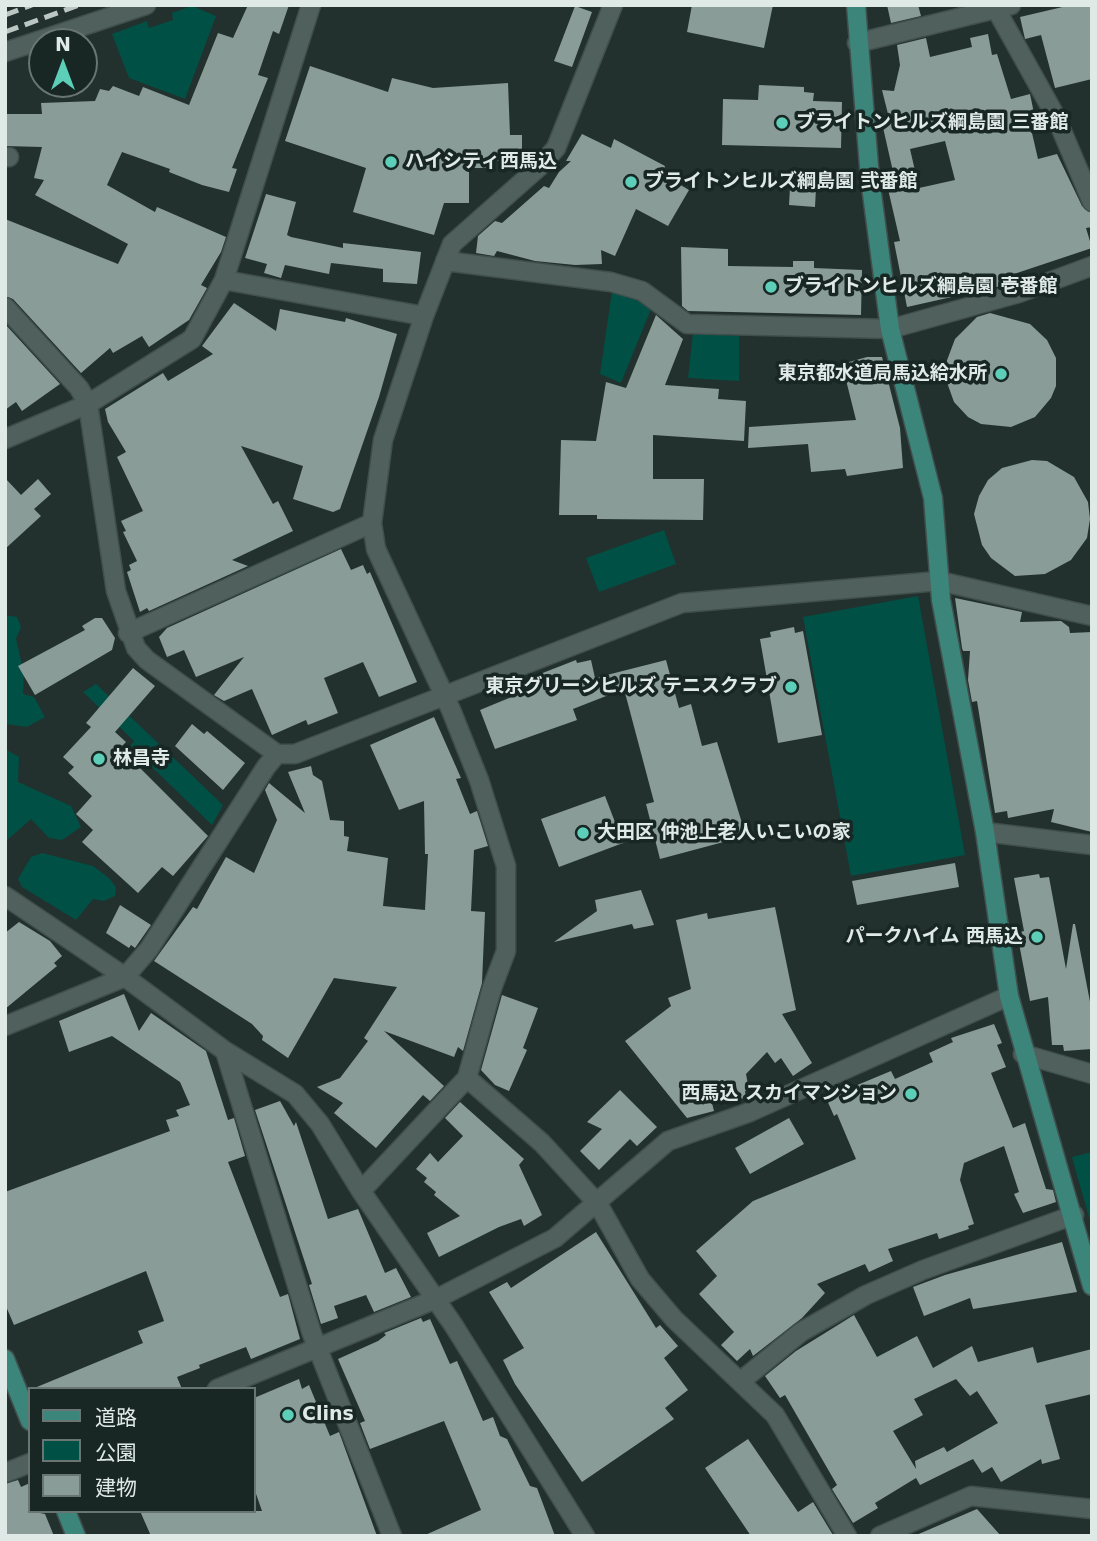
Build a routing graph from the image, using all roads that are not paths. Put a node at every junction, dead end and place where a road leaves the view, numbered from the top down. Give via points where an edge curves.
1 (146, 5) edge
2 (310, 5) edge
3 (613, 5) edge
4 (856, 5) edge
5 (1004, 7) edge
6 (857, 43) junction
7 (5, 52) edge
8 (1092, 202) edge
9 (445, 261) junction
10 (1092, 266) edge
11 (224, 280) junction
12 (5, 307) edge
13 (424, 316) junction
14 (890, 329) junction
15 (88, 404) junction
16 (5, 439) edge
17 (372, 523) junction
18 (939, 581) junction
19 (1092, 616) edge
20 (128, 633) junction
21 (443, 696) junction
22 (277, 754) junction
23 (985, 832) junction
24 (1092, 845) edge
25 (5, 896) edge
26 (125, 977) junction
27 (1009, 996) junction
28 (5, 1026) edge
29 (225, 1051) junction
30 (1023, 1054) junction
31 (1092, 1074) edge
32 (467, 1078) junction
33 (361, 1191) junction
34 (598, 1204) junction
35 (1074, 1214) junction
36 (1092, 1286) edge
37 (436, 1299) junction
38 (318, 1348) junction
39 (5, 1359) edge
40 (741, 1381) junction
41 (222, 1387) edge
42 (28, 1416) edge
43 (28, 1464) edge
44 (5, 1473) edge
45 (1092, 1509) edge
46 (67, 1513) edge
47 (76, 1536) edge
48 (392, 1536) edge
49 (585, 1536) edge
50 (847, 1536) edge
51 (880, 1536) edge

1 - 7 street
2 - 11 street
3 - 9 street via 556,148 452,244
4 - 6 street
5 - 6 street
5 - 8 street
6 - 14 street
9 - 13 street
9 - 14 street via 611,282 642,291 687,324
10 - 14 street via 1019,293
11 - 13 street
11 - 15 street via 192,339
12 - 15 street via 79,388
13 - 17 street via 383,440
14 - 18 street via 933,498
15 - 16 street
15 - 20 street via 116,591
17 - 20 street
17 - 21 street via 376,549
18 - 19 street
18 - 21 street via 682,603
18 - 23 street
20 - 22 street via 147,660
21 - 22 street via 295,754
21 - 32 street via 480,780 506,866 506,951
22 - 26 street via 149,950
23 - 24 street
23 - 27 street
25 - 26 street
26 - 28 street
26 - 29 street
27 - 30 street
27 - 34 street via 750,1112 668,1141
29 - 33 street via 295,1094 320,1124
29 - 38 street
30 - 31 street
30 - 35 street
32 - 33 street
32 - 34 street via 542,1143
33 - 37 street
34 - 37 street via 555,1238
34 - 40 street via 640,1279 674,1319
35 - 36 street
35 - 40 street via 866,1296 802,1332
37 - 38 street
37 - 49 street
38 - 41 street
38 - 48 street
39 - 42 street
40 - 50 street via 775,1415
43 - 44 street
45 - 51 street via 971,1496
46 - 47 street

